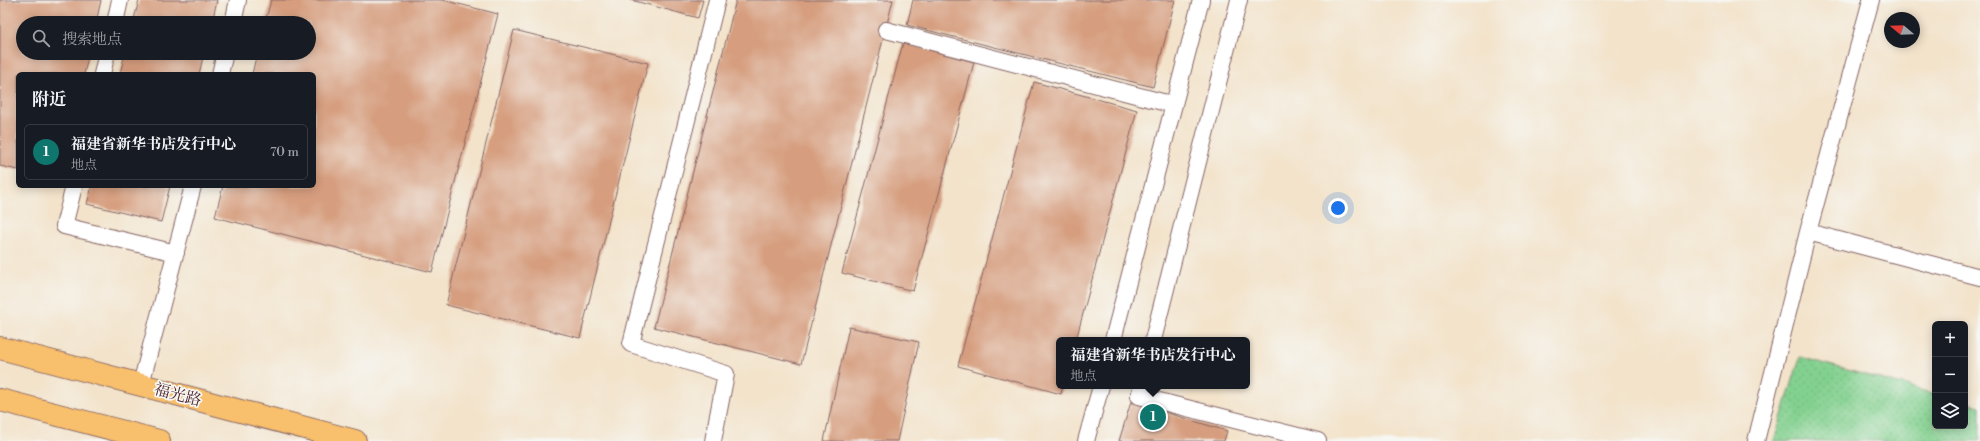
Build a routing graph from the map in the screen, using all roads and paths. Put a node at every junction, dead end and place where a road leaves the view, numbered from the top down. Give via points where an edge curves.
1 (120, 0) edge
2 (238, 0) edge
3 (717, 0) edge
4 (1201, 0) edge
5 (1239, 0) edge
6 (1871, 0) edge
7 (117, 16) edge
8 (235, 16) edge
9 (886, 30) dead end
10 (105, 60) edge
11 (223, 60) edge
12 (102, 72) edge
13 (220, 72) edge
14 (1174, 105) junction
15 (74, 188) edge
16 (192, 188) edge
17 (1808, 232) junction
18 (176, 254) junction
19 (1980, 277) edge
20 (1114, 337) edge
21 (1154, 337) edge
22 (0, 348) edge
23 (141, 384) junction
24 (1100, 389) edge
25 (1141, 389) edge
26 (0, 400) edge
27 (134, 438) edge
28 (159, 441) edge
29 (355, 441) edge
30 (713, 441) edge
31 (1086, 441) edge
32 (1318, 441) edge
33 (1756, 441) edge

1 - 7 lane
2 - 8 lane
3 - 30 lane via 631,344 726,374
4 - 14 lane
5 - 21 lane
6 - 17 lane
9 - 14 lane
10 - 12 lane
11 - 13 lane
14 - 20 lane
15 - 18 lane via 64,226
16 - 18 lane
17 - 19 lane
17 - 33 lane
18 - 23 lane
22 - 23 main road, 福光路
23 - 29 main road, 福光路
24 - 31 lane
25 - 32 lane via 1139,396
26 - 27 main road
27 - 28 main road

